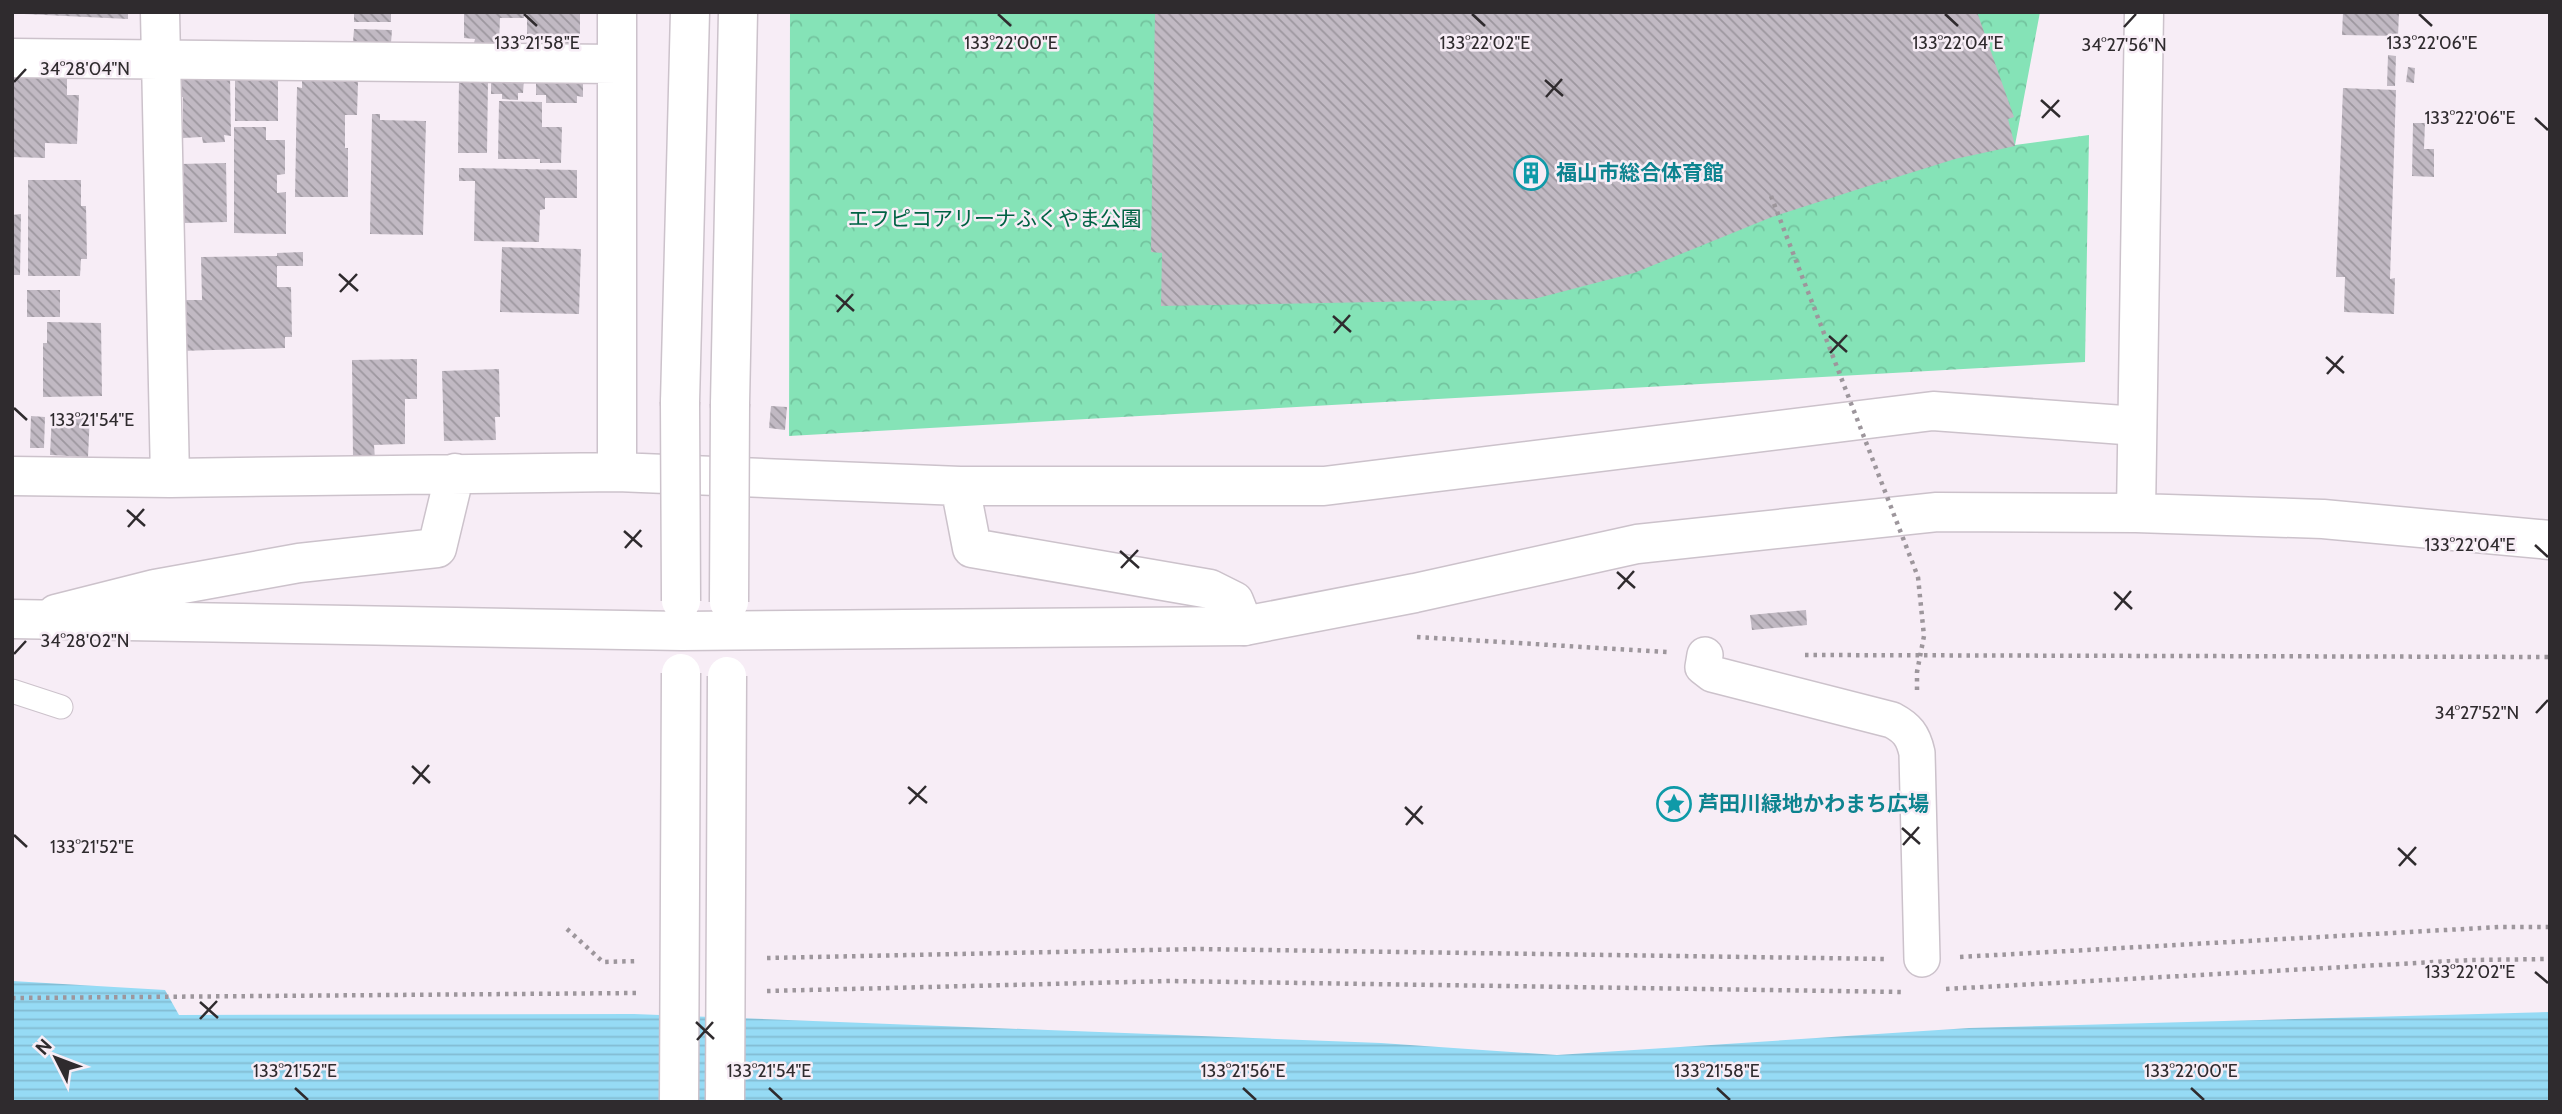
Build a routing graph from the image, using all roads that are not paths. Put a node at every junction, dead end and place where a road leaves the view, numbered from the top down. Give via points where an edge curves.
1 (160, 12) edge
2 (617, 12) edge
3 (690, 12) edge
4 (738, 12) edge
5 (2144, 12) edge
6 (12, 58) edge
7 (161, 60) junction
8 (617, 64) junction
9 (2137, 426) junction
10 (617, 472) junction
11 (455, 473) junction
12 (12, 476) edge
13 (170, 478) junction
14 (960, 486) junction
15 (2136, 513) junction
16 (2550, 540) edge
17 (682, 616) junction
18 (729, 616) junction
19 (21, 620) edge
20 (1244, 626) junction
21 (1705, 655) road end
22 (12, 691) edge
23 (61, 707) dead end
24 (1929, 975) road end
25 (679, 1102) edge
26 (725, 1102) edge

1 - 7 street
2 - 8 street
3 - 17 street, bridge via 680,402
4 - 18 street, bridge
5 - 9 street
6 - 7 street
7 - 8 street
7 - 13 street
8 - 10 street
9 - 14 street via 1933,411 1325,486
9 - 15 street
10 - 11 street
10 - 14 street
11 - 13 street
11 - 19 street via 437,548 299,563
12 - 13 street
14 - 20 street via 972,548 1210,589 1234,601
15 - 16 street via 2323,519
15 - 20 street via 1937,512 1637,544
17 - 18 street
17 - 19 street
17 - 25 street, bridge
18 - 20 street
18 - 26 street, bridge
21 - 24 street via 1703,667 1712,674 1892,720 1914,738
22 - 23 lane

